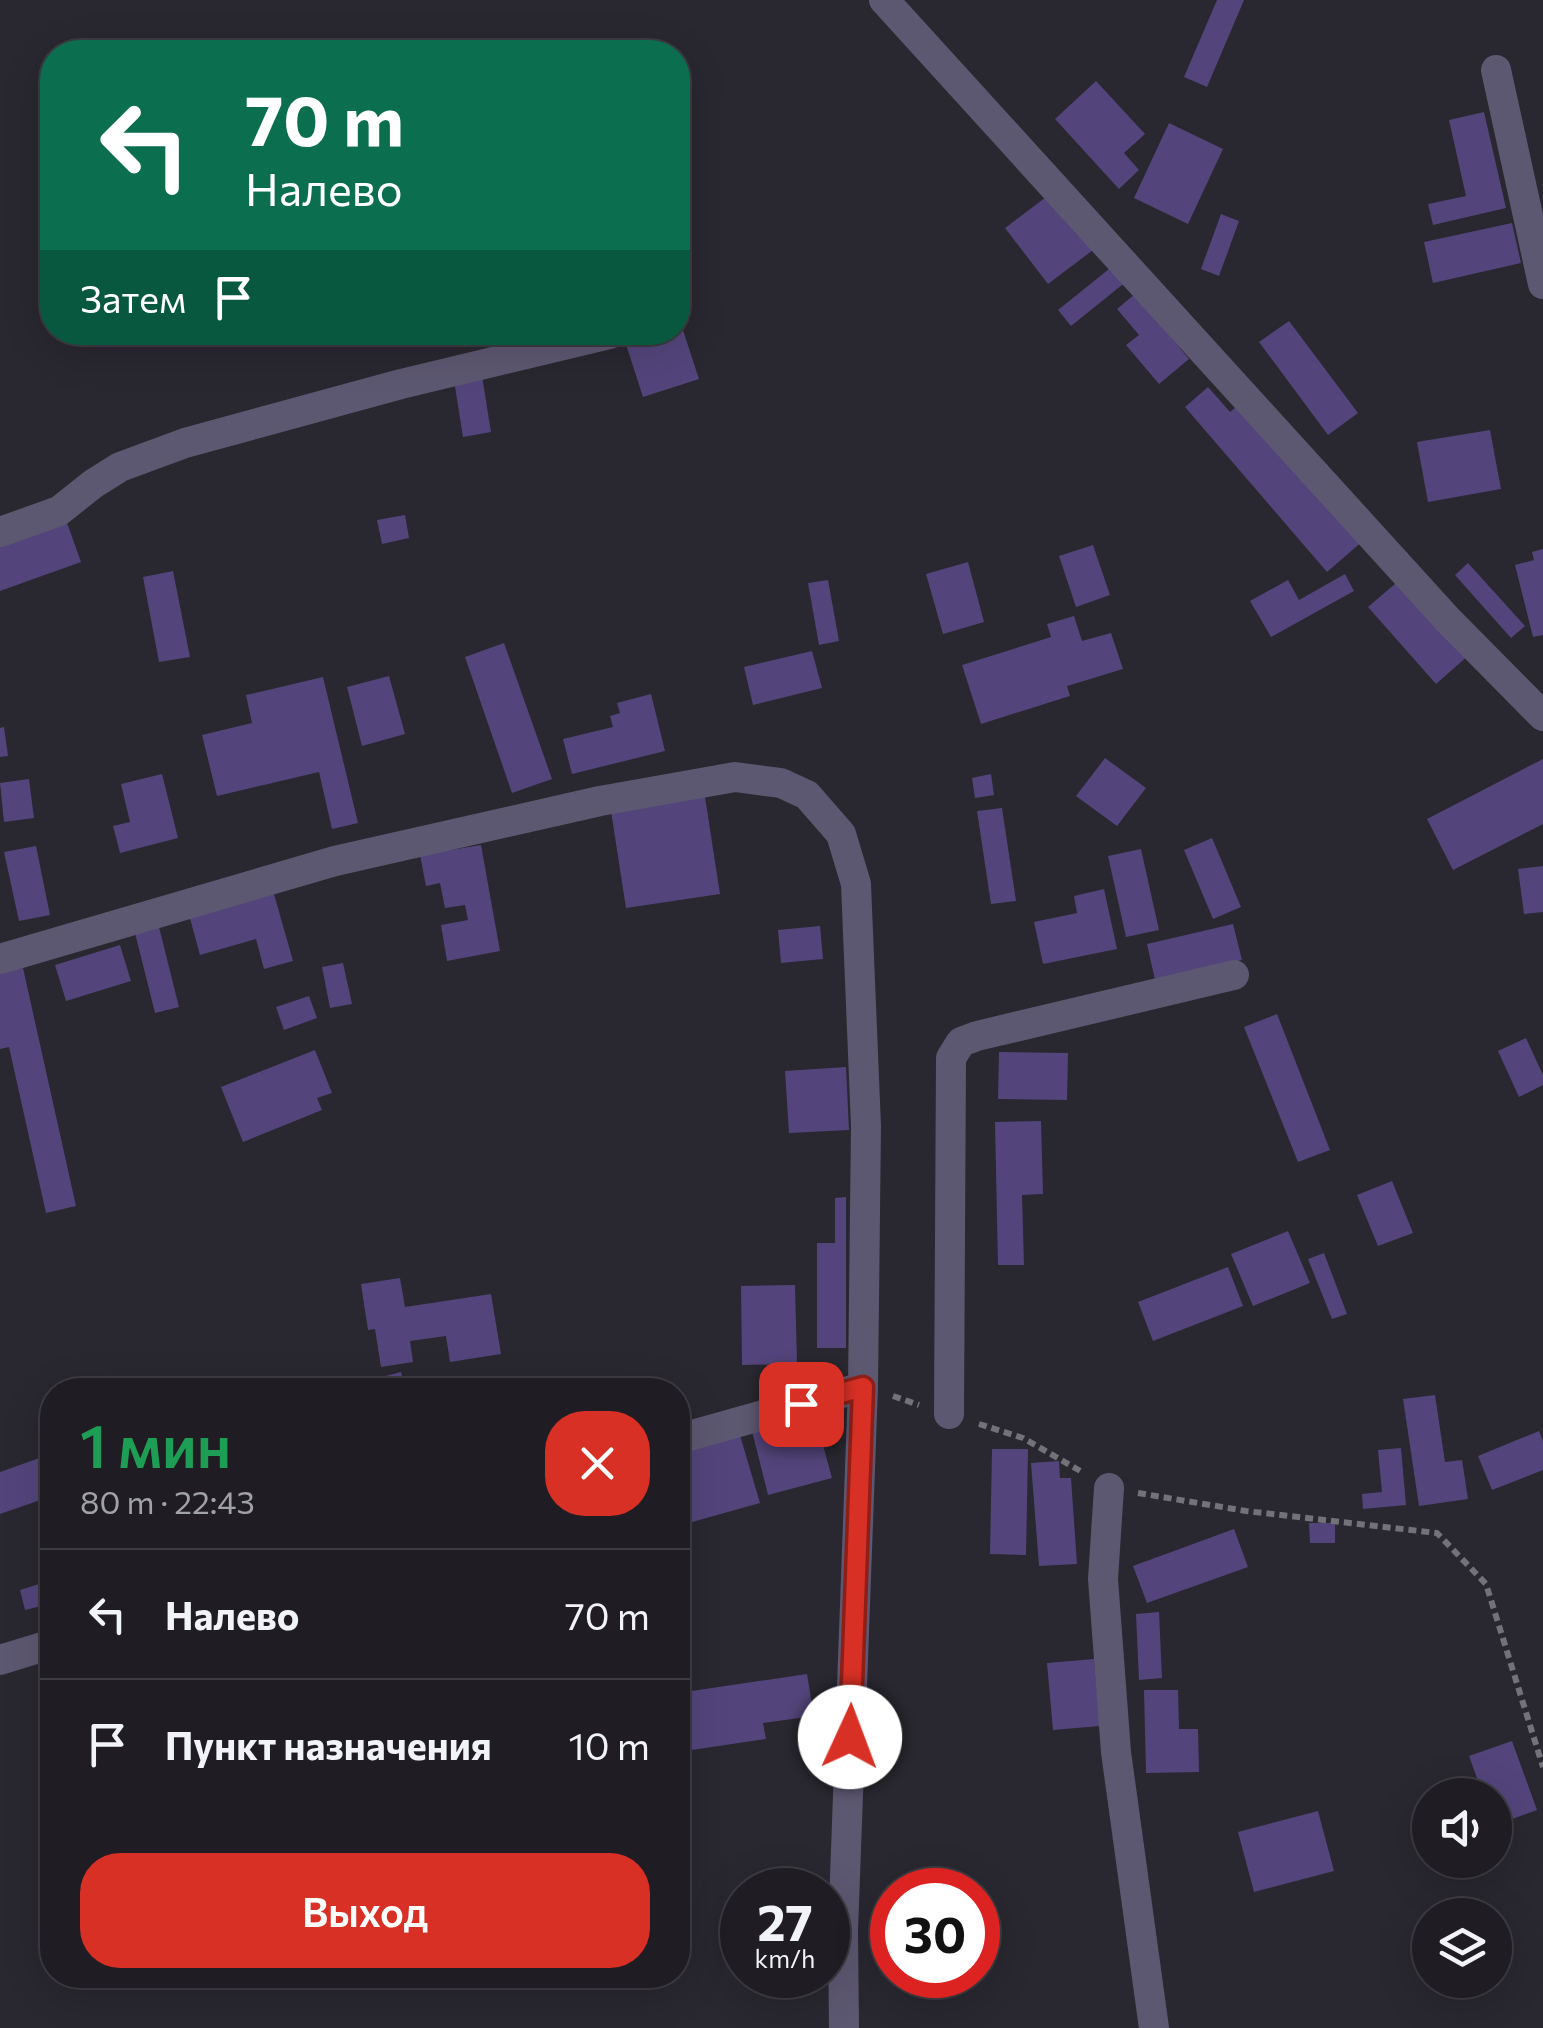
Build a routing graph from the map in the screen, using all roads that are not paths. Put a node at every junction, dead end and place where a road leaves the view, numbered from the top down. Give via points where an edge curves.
1 (884, 0) edge
2 (1496, 70) dead end
3 (1543, 284) edge
4 (564, 345) edge
5 (0, 532) edge
6 (1543, 716) edge
7 (0, 958) edge
8 (1234, 976) dead end
9 (863, 1387) junction
10 (949, 1414) road end
11 (690, 1436) edge
12 (1109, 1488) road end
13 (40, 1648) edge
14 (0, 1660) edge
15 (844, 2028) edge
16 (1154, 2028) edge

1 - 6 street
2 - 3 street
4 - 5 street via 185,443 120,467 58,511
7 - 9 street via 335,861 600,802 736,777 808,794 841,834 856,884 866,1126
8 - 10 street via 961,1042 951,1058
9 - 11 street
9 - 15 street
12 - 16 street via 1102,1579 1116,1752
13 - 14 street

